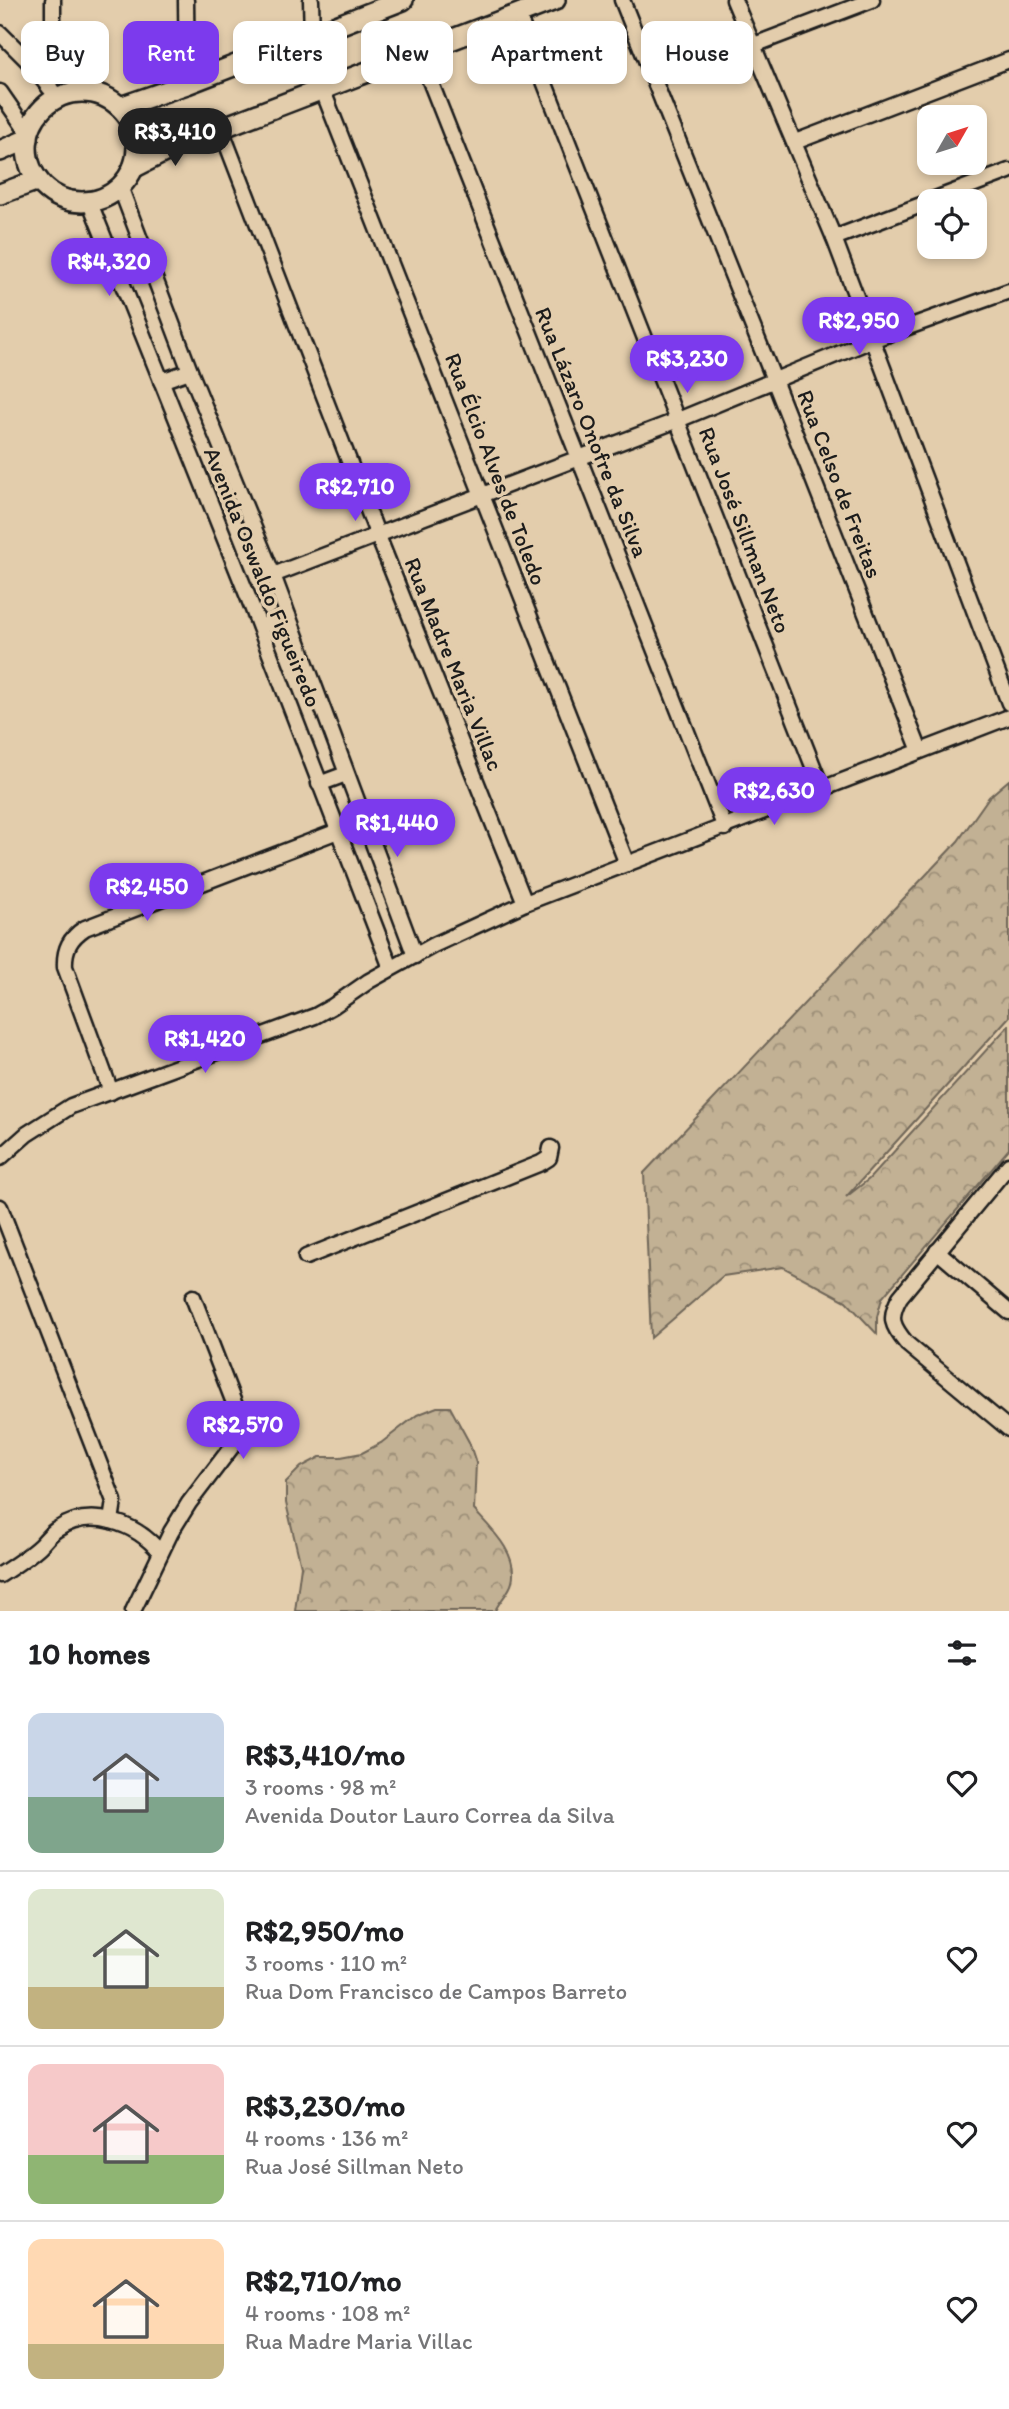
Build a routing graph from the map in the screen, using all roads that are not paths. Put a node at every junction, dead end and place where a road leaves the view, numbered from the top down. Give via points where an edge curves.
1 (53, 0) edge
2 (186, 0) edge
3 (311, 0) edge
4 (403, 0) edge
5 (555, 0) edge
6 (622, 0) edge
7 (734, 0) edge
8 (872, 0) edge
9 (518, 15) junction
10 (186, 21) edge
11 (312, 21) edge
12 (347, 22) edge
13 (0, 33) edge
14 (453, 40) edge
15 (754, 45) junction
16 (1009, 60) edge
17 (361, 76) edge
18 (184, 84) edge
19 (431, 84) edge
20 (323, 91) junction
21 (0, 92) edge
22 (54, 92) junction
23 (120, 107) junction
24 (221, 129) junction
25 (28, 136) junction
26 (795, 142) junction
27 (0, 151) edge
28 (133, 168) junction
29 (1009, 171) edge
30 (38, 180) junction
31 (121, 189) junction
32 (963, 189) edge
33 (0, 194) edge
34 (90, 203) junction
35 (917, 207) edge
36 (834, 238) junction
37 (1009, 290) edge
38 (872, 340) junction
39 (190, 371) junction
40 (774, 380) junction
41 (161, 381) junction
42 (678, 420) junction
43 (577, 457) junction
44 (481, 495) junction
45 (379, 536) junction
46 (273, 575) junction
47 (288, 616) junction
48 (260, 627) junction
49 (1009, 703) edge
50 (1009, 717) edge
51 (920, 751) junction
52 (346, 774) junction
53 (319, 784) junction
54 (822, 789) junction
55 (725, 828) junction
56 (338, 831) junction
57 (627, 864) junction
58 (525, 903) junction
59 (415, 956) junction
60 (391, 968) junction
61 (111, 1092) junction
62 (551, 1148) dead end
63 (0, 1158) edge
64 (1008, 1169) edge
65 (0, 1207) edge
66 (937, 1251) junction
67 (306, 1257) dead end
68 (193, 1297) dead end
69 (1009, 1312) edge
70 (1009, 1429) edge
71 (111, 1521) junction
72 (160, 1552) junction
73 (0, 1575) edge
74 (132, 1611) edge

1 - 22 street
2 - 10 street
3 - 11 street
4 - 12 main road
5 - 9 main road
6 - 40 street, Rua Celso de Freitas
7 - 15 street
8 - 15 street
9 - 14 main road
9 - 42 street, Rua José Sillman Neto
13 - 22 street
15 - 26 street
16 - 26 street
17 - 20 main road
18 - 23 main road
19 - 43 street, Rua Lázaro Onofre da Silva
20 - 24 main road
20 - 44 street, Rua Élcio Alves de Toledo
21 - 25 street
22 - 23 main road via 84,92 110,99
22 - 25 main road
23 - 28 main road via 135,132
24 - 28 main road
24 - 45 street, Rua Madre Maria Villac
25 - 27 main road
25 - 30 main road
26 - 36 street
28 - 31 main road
29 - 32 street
30 - 33 main road
30 - 34 main road via 61,199
31 - 34 main road
31 - 39 street, Avenida Oswaldo Figueiredo
34 - 41 street, Avenida Oswaldo Figueiredo
35 - 36 street
36 - 38 street
37 - 38 street
38 - 40 street
38 - 49 street
39 - 41 street
39 - 46 street, Avenida Oswaldo Figueiredo
40 - 42 street
40 - 51 street, Rua Celso de Freitas
41 - 48 street, Avenida Oswaldo Figueiredo
42 - 43 street
42 - 54 street, Rua José Sillman Neto
43 - 44 street
43 - 55 street, Rua Lázaro Onofre da Silva
44 - 45 street
44 - 57 street, Rua Élcio Alves de Toledo
45 - 46 street
45 - 58 street, Rua Madre Maria Villac
46 - 47 street, Avenida Oswaldo Figueiredo
47 - 48 street
47 - 52 street, Avenida Oswaldo Figueiredo
48 - 53 street, Avenida Oswaldo Figueiredo
50 - 51 street
51 - 54 street
52 - 53 street
52 - 59 street, Avenida Oswaldo Figueiredo
53 - 56 street, Avenida Oswaldo Figueiredo
54 - 55 street
55 - 57 street
56 - 60 street, Avenida Oswaldo Figueiredo
56 - 61 street via 85,928 74,937 66,949 65,967
57 - 58 street
58 - 59 street
59 - 60 street
60 - 61 street via 315,1016
61 - 63 street via 56,1114
62 - 67 street via 550,1158 541,1163
64 - 66 street
65 - 71 street via 114,1501
66 - 69 street
66 - 70 street via 900,1297 892,1317 896,1330
68 - 72 street via 241,1421 234,1444 189,1503
71 - 72 street via 133,1528
71 - 73 street via 66,1525
72 - 74 street

